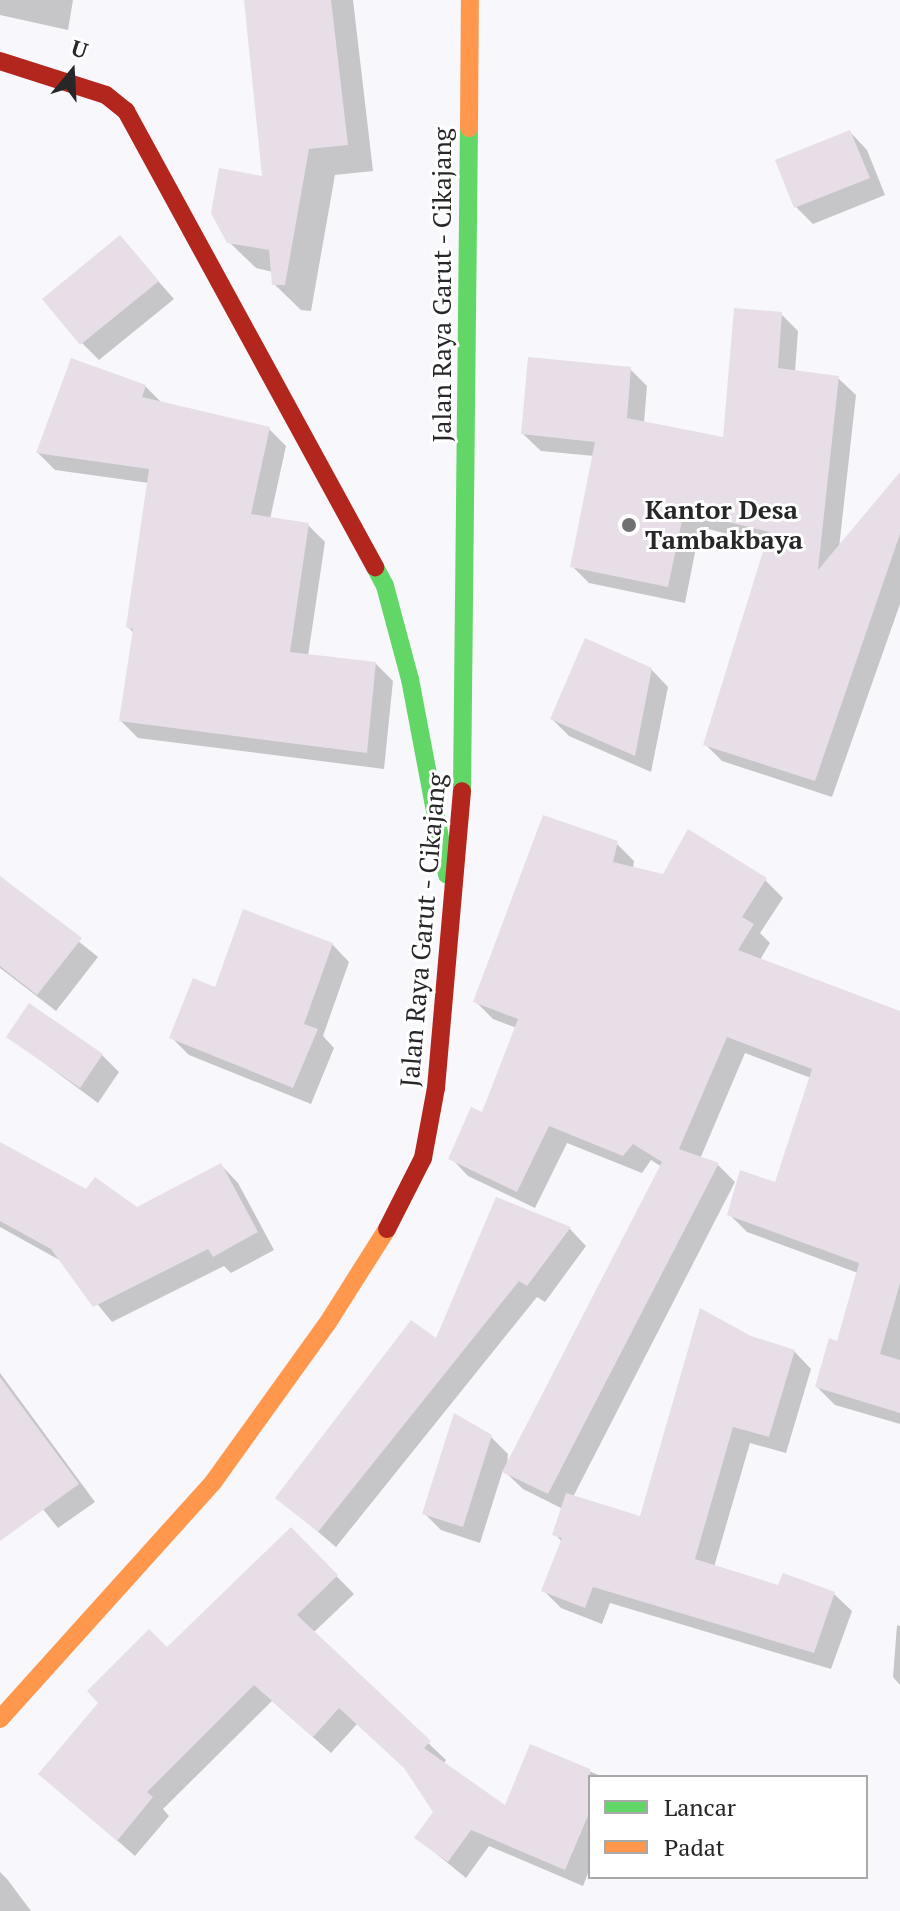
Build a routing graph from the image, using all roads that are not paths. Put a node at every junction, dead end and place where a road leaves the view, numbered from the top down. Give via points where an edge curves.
1 (470, 0) edge
2 (0, 61) edge
3 (454, 914) junction
4 (0, 1719) edge

1 - 3 main road, Jalan Raya Garut - Cikajang via 466,654
2 - 3 main road via 77,82 126,111 385,586 431,778
3 - 4 main road, Jalan Raya Garut - Cikajang via 436,1088 423,1158 399,1210 327,1324 214,1481

